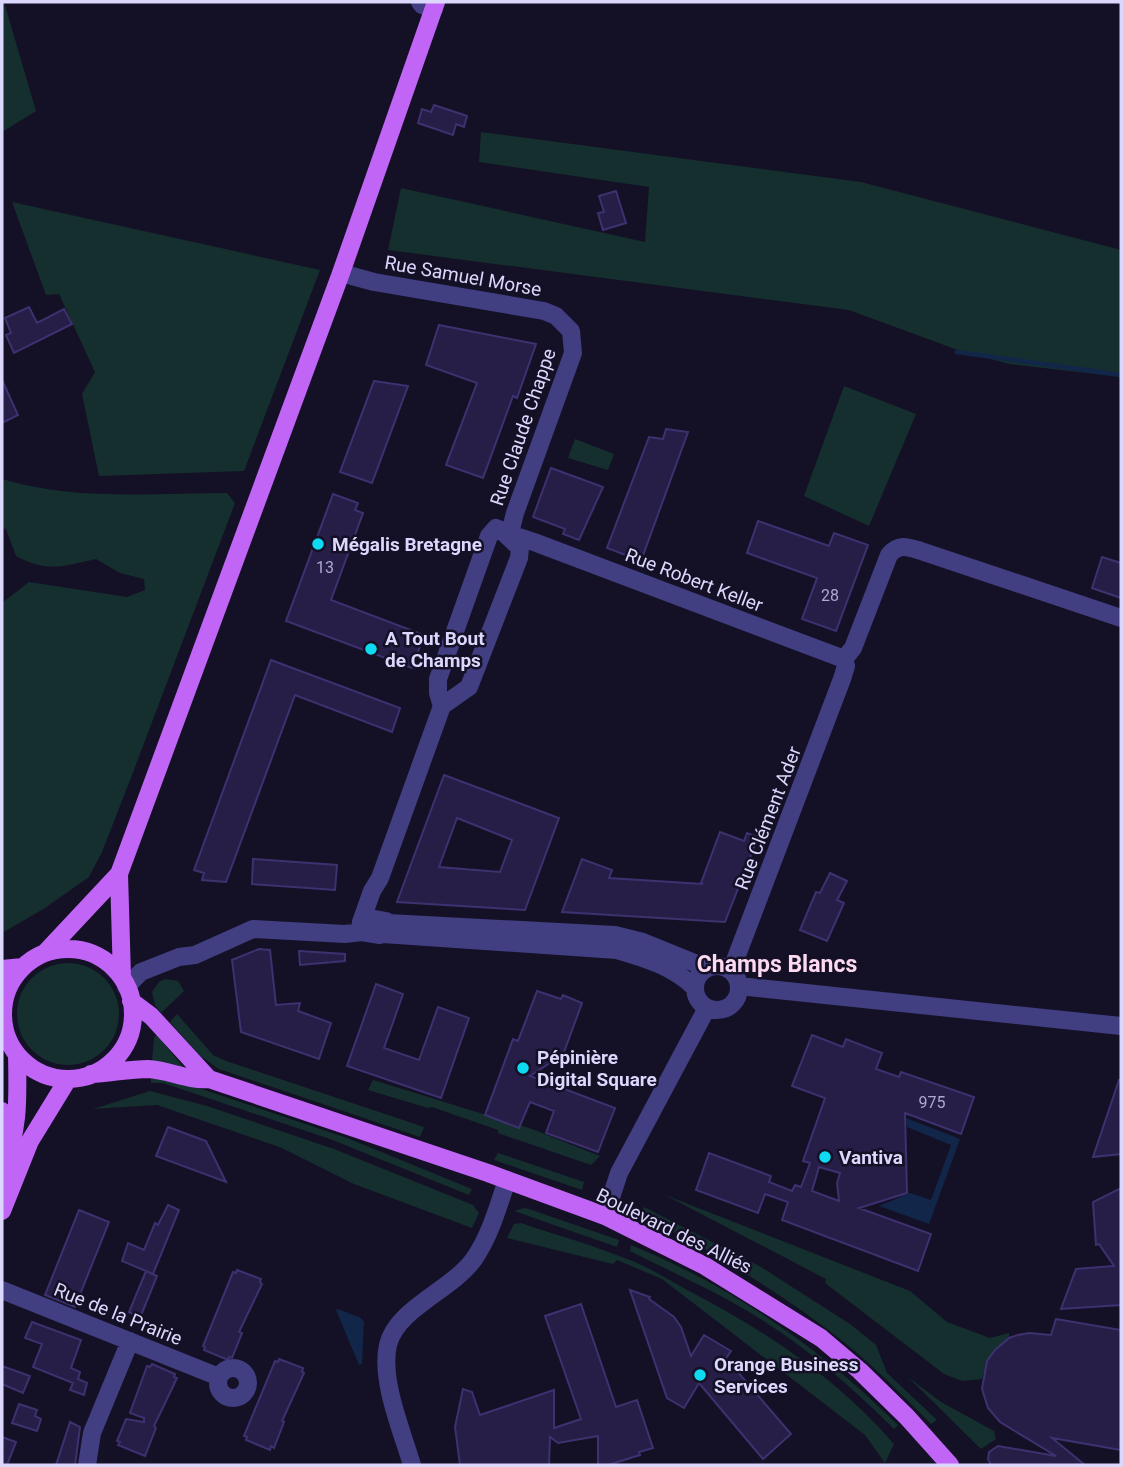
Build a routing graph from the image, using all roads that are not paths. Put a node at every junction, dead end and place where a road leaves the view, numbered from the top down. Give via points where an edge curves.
1 (430, 4) edge
2 (341, 273) junction
3 (571, 331) joint
4 (502, 533) junction
5 (1121, 618) edge
6 (844, 659) junction
7 (442, 706) junction
8 (119, 874) junction
9 (380, 878) junction
10 (386, 926) junction
11 (362, 927) junction
12 (45, 953) junction
13 (23, 967) junction
14 (707, 968) junction
15 (2, 969) edge
16 (735, 978) junction
17 (126, 988) junction
18 (695, 988) junction
19 (707, 1008) junction
20 (1121, 1026) edge
21 (5, 1036) edge
22 (17, 1055) junction
23 (91, 1074) junction
24 (68, 1079) junction
25 (209, 1079) junction
26 (2, 1111) edge
27 (2, 1135) edge
28 (2, 1175) edge
29 (507, 1180) junction
30 (2, 1212) edge
31 (605, 1216) junction
32 (2, 1290) edge
33 (130, 1341) junction
34 (219, 1377) dead end
35 (87, 1465) edge
36 (412, 1465) edge
37 (950, 1465) edge

1 - 2 main road
2 - 3 street, Rue Samuel Morse via 544,311
2 - 8 main road
3 - 4 street, Rue Claude Chappe via 573,353 515,513
4 - 6 street, Rue Robert Keller
4 - 7 street, Rue Claude Chappe via 489,536 438,679
4 - 7 street, Rue Claude Chappe via 520,548 519,558 469,687
5 - 6 street via 897,547 889,555 853,648
6 - 16 street, Rue Clément Ader via 842,679
7 - 9 street, Rue Claude Chappe
8 - 12 main road
8 - 17 main road
9 - 10 street, Rue Claude Chappe
9 - 11 street, Rue Claude Chappe
10 - 11 street
10 - 14 street via 615,935
10 - 18 street via 617,950 677,973
11 - 17 street via 345,934 253,929 141,972
12 - 13 main road
12 - 17 main road via 88,953 107,963
13 - 15 main road
13 - 21 main road via 5,1000
14 - 16 street via 719,966
14 - 18 street via 699,974
16 - 19 street via 737,998 730,1006
16 - 20 street
17 - 23 main road via 132,1020 125,1044 106,1066
17 - 25 main road, Boulevard des Alliés
18 - 19 street via 699,1002
19 - 31 street via 620,1173
21 - 22 main road
22 - 24 main road via 40,1073
22 - 28 main road via 19,1107
23 - 24 main road
23 - 25 main road, Boulevard des Alliés via 144,1069 195,1081
24 - 30 main road via 30,1141
25 - 29 main road, Boulevard des Alliés
26 - 27 main road
29 - 31 main road, Boulevard des Alliés
29 - 36 street via 473,1261 400,1321 388,1343 388,1380
31 - 37 main road, Boulevard des Alliés via 731,1280 821,1338 907,1417
32 - 33 street, Rue de la Prairie
33 - 34 street, Rue de la Prairie
33 - 35 street via 92,1433

